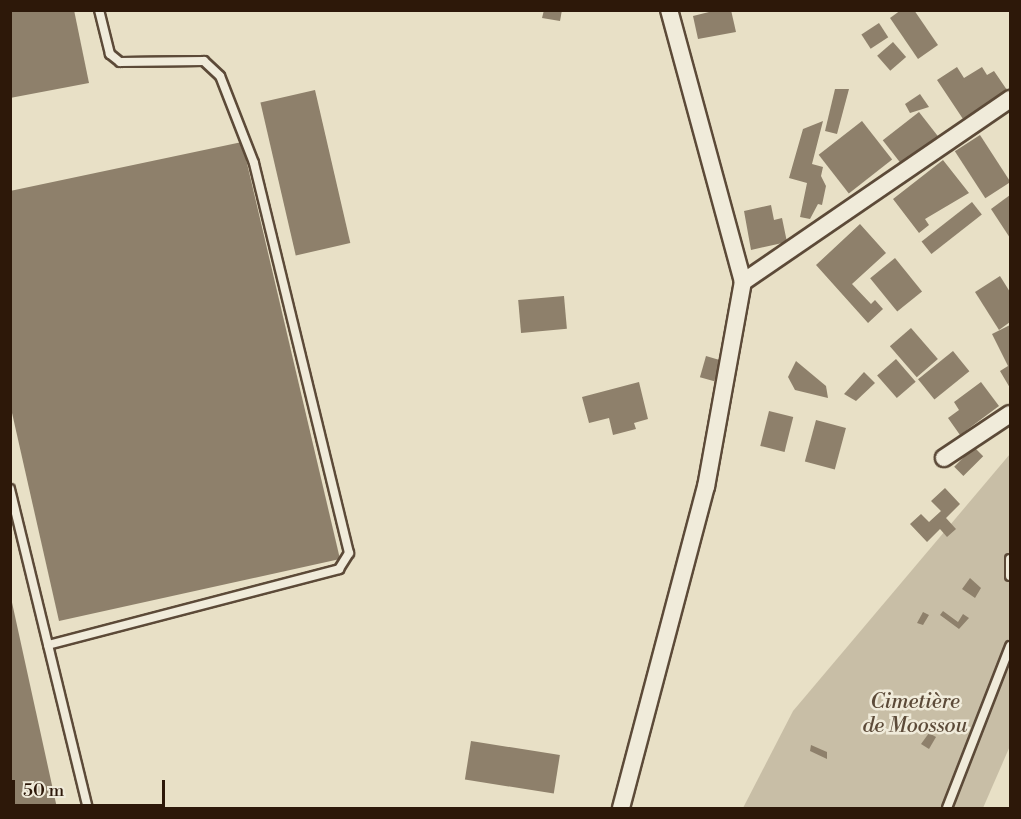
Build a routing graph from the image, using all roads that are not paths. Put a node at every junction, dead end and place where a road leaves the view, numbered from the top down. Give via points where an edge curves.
1 (99, 10) edge
2 (669, 10) edge
3 (1011, 99) edge
4 (743, 282) junction
5 (1011, 414) edge
6 (944, 458) dead end
7 (10, 489) edge
8 (1011, 559) edge
9 (1011, 576) edge
10 (48, 645) junction
11 (1011, 646) edge
12 (88, 808) edge
13 (621, 808) edge
14 (947, 808) edge

1 - 10 lane via 110,54 120,63 204,60 220,76 254,163 349,553 339,569
2 - 4 street
3 - 4 street
4 - 13 street via 706,487
5 - 6 street
7 - 10 lane
8 - 9 lane
10 - 12 lane
11 - 14 lane

